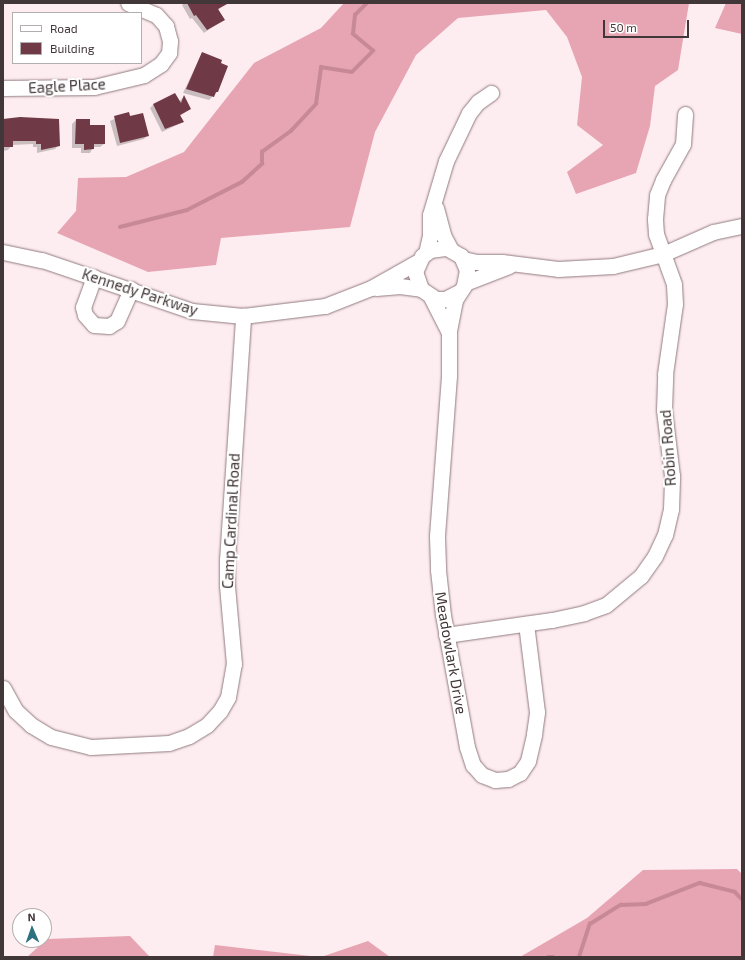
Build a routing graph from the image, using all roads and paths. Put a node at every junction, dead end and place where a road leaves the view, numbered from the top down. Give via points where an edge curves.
1 (128, 3) edge
2 (3, 88) edge
3 (491, 92) dead end
4 (685, 114) dead end
5 (435, 206) junction
6 (742, 226) edge
7 (3, 252) edge
8 (457, 254) junction
9 (663, 254) junction
10 (423, 257) junction
11 (513, 264) junction
12 (94, 277) junction
13 (131, 288) junction
14 (371, 288) junction
15 (462, 288) junction
16 (426, 293) junction
17 (243, 316) junction
18 (449, 332) junction
19 (526, 624) junction
20 (446, 635) junction
21 (3, 688) edge

1 - 2 street, Eagle Place via 156,15 166,26 170,41 169,53 161,64 144,75 94,87
3 - 5 street via 478,102 469,114 438,182
4 - 9 street, Robin Road via 684,144 663,180 656,201 656,234
5 - 8 street via 443,235
5 - 10 street via 430,215 430,234
6 - 9 street via 712,232
7 - 12 street, Kennedy Parkway via 42,260
8 - 10 street via 438,248
8 - 11 street
8 - 15 street via 467,270
9 - 11 street via 584,270
9 - 19 street, Robin Road via 674,284 675,304 665,374 664,410 672,476 671,509 665,535 641,576 606,604 584,613
10 - 14 street, Kennedy Parkway
10 - 16 street via 416,272
11 - 15 street
12 - 13 street, Kennedy Parkway
12 - 13 street via 83,307 85,315 94,325 109,326 117,321
13 - 17 street, Kennedy Parkway via 192,311
14 - 16 street, Kennedy Parkway via 400,286
14 - 17 street, Kennedy Parkway via 325,306
15 - 16 street via 445,299
15 - 18 street, Meadowlark Drive via 454,305
16 - 18 street, Meadowlark Drive
17 - 21 street, Camp Cardinal Road via 227,566 234,664 229,691 220,711 207,725 189,736 169,743 91,748 51,737 31,725 16,711
18 - 20 street, Meadowlark Drive via 449,376 437,537
19 - 20 street, Robin Road
19 - 20 street, Meadowlark Drive via 537,712 528,761 520,773 508,779 495,780 482,775 473,765 467,748

